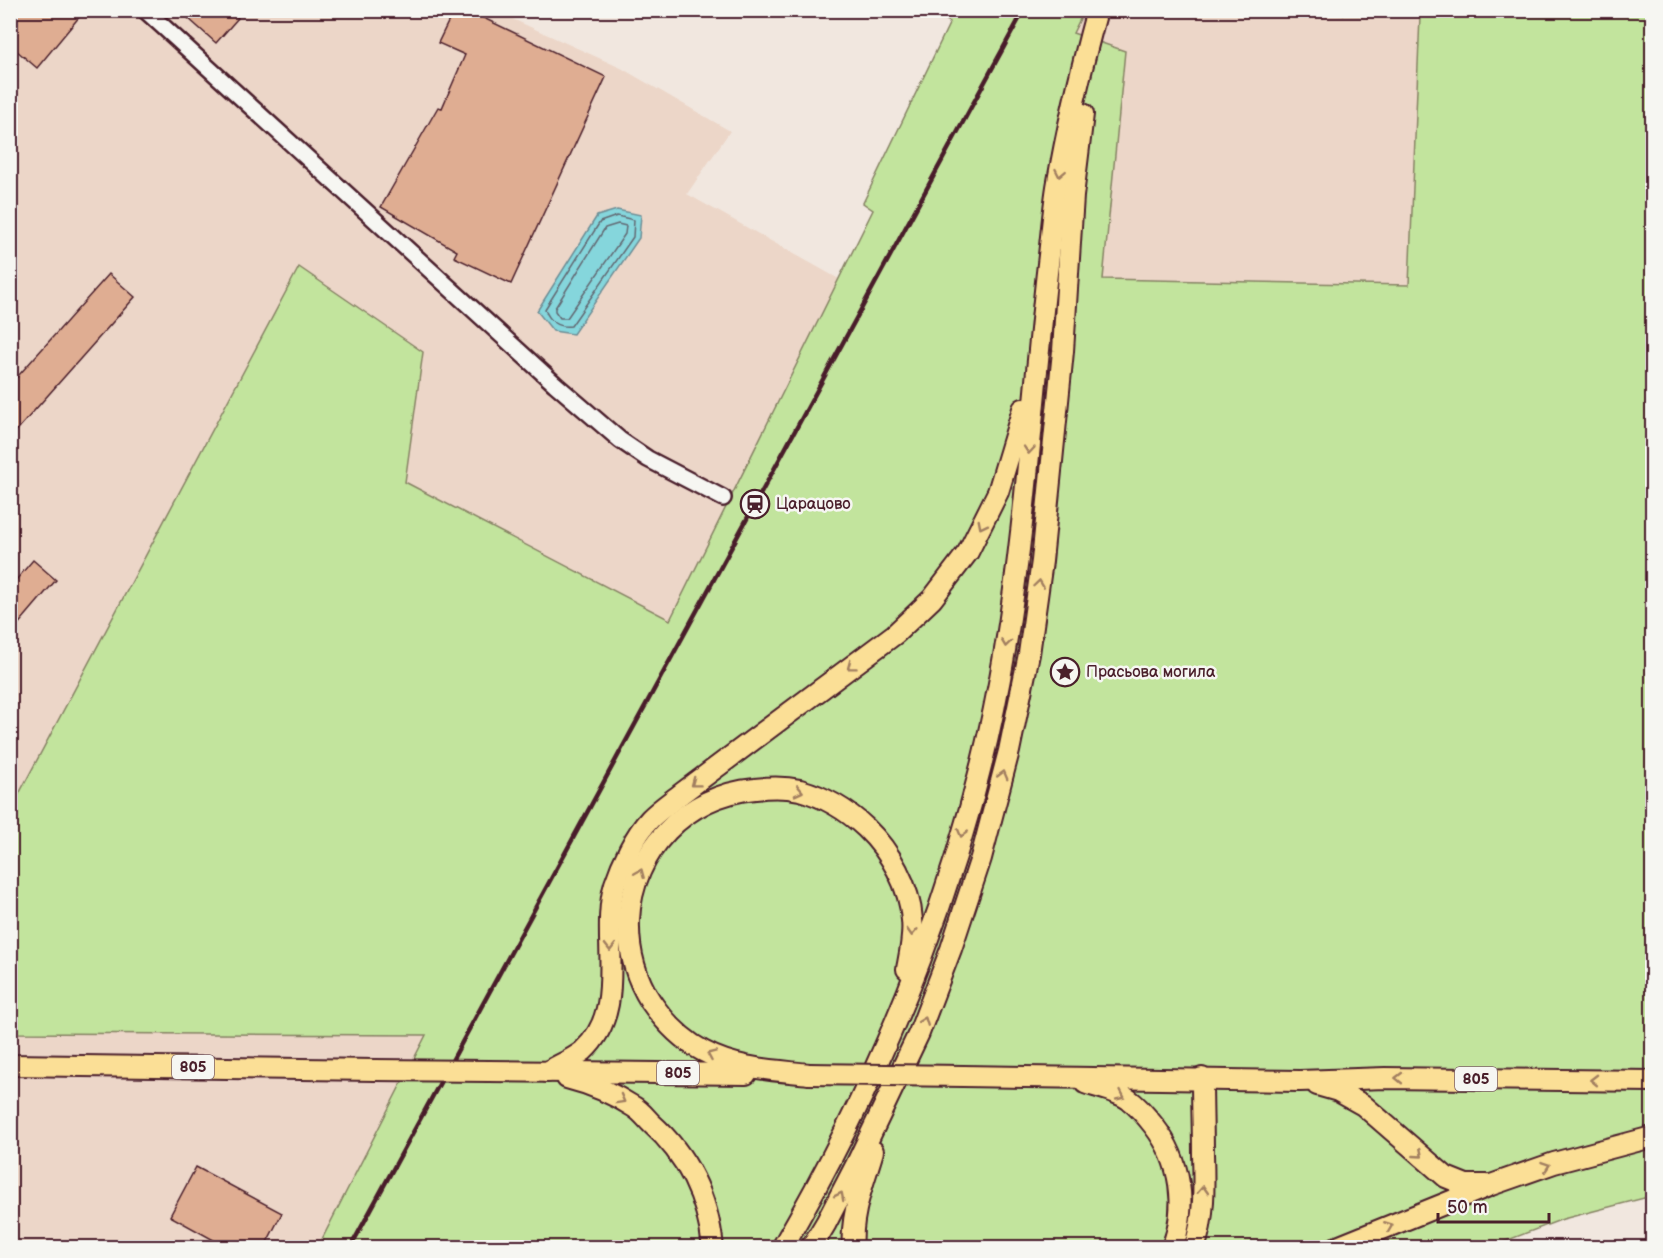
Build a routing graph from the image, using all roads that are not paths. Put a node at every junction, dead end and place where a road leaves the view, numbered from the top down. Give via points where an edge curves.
1 (145, 10) edge
2 (1096, 12) edge
3 (1038, 350) junction
4 (723, 498) dead end
5 (894, 1026) junction
6 (10, 1065) edge
7 (547, 1072) junction
8 (809, 1074) junction
9 (1065, 1077) junction
10 (1202, 1078) junction
11 (1300, 1080) junction
12 (1653, 1081) edge
13 (888, 1101) junction
14 (1653, 1137) edge
15 (1491, 1185) junction
16 (713, 1248) edge
17 (782, 1248) edge
18 (811, 1248) edge
19 (853, 1248) edge
20 (1172, 1248) edge
21 (1194, 1248) edge
22 (1335, 1248) edge

1 - 4 street via 620,440
2 -> 3 main road via 1057,189
13 -> 2 main road via 919,1033 981,858 1029,654 1063,351 1073,196
3 -> 5 main road via 1018,559 986,746 957,852
3 -> 7 main road via 998,492 968,552 932,599 895,634 650,820 627,854 615,885 605,1017 595,1038 581,1053
8 -> 5 main road via 761,1069 702,1051 659,1013 642,987 632,959 630,904 638,876 669,828 712,799 741,790 799,790 829,801 855,817 877,838 907,893 912,919 911,951
5 - 17 main road via 852,1116
6 - 7 main road, 805, bridge
7 - 8 main road, 805
7 -> 16 main road via 607,1092 635,1108 659,1129 698,1184
8 - 9 main road, 805, bridge
9 - 10 main road, 805
9 -> 20 main road via 1128,1099 1163,1137 1181,1190 1181,1218
10 - 11 main road, 805
21 -> 10 main road via 1204,1178
12 -> 11 main road, 805
11 -> 15 main road, 805 via 1338,1091 1363,1105 1446,1177 1466,1185
18 -> 13 main road
13 - 19 main road via 855,1211
15 -> 14 main road, 805 via 1554,1163
22 -> 15 main road

